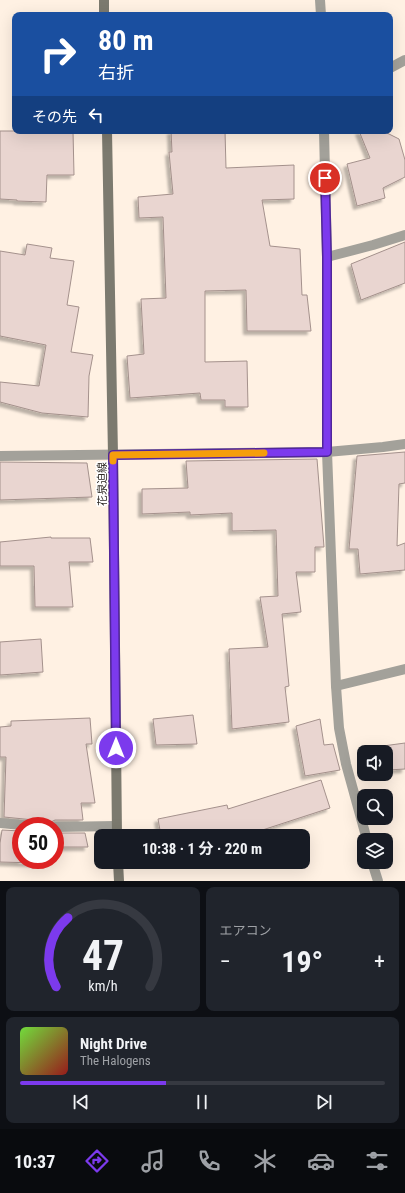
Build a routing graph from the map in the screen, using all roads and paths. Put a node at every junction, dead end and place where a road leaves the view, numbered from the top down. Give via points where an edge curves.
1 (104, 0) edge
2 (320, 0) edge
3 (104, 12) edge
4 (321, 12) edge
5 (405, 60) edge
6 (393, 66) edge
7 (107, 134) edge
8 (324, 134) edge
9 (405, 235) edge
10 (327, 257) junction
11 (405, 444) edge
12 (327, 452) junction
13 (113, 455) junction
14 (0, 456) edge
15 (405, 669) edge
16 (336, 686) junction
17 (0, 823) edge
18 (12, 824) edge
19 (64, 828) edge
20 (117, 829) edge
21 (94, 830) edge
22 (364, 833) edge
23 (118, 869) edge
24 (374, 869) edge
25 (119, 881) edge
26 (378, 881) edge

1 - 3 main road
2 - 4 street
5 - 6 street
7 - 13 main road, 花泉迫線
8 - 10 street
9 - 10 street
10 - 12 street
11 - 12 street
12 - 13 street
12 - 16 street
13 - 14 street
13 - 20 main road, 花泉迫線
15 - 16 street
16 - 22 street via 340,736
17 - 18 street
19 - 21 street
23 - 25 main road
24 - 26 street

